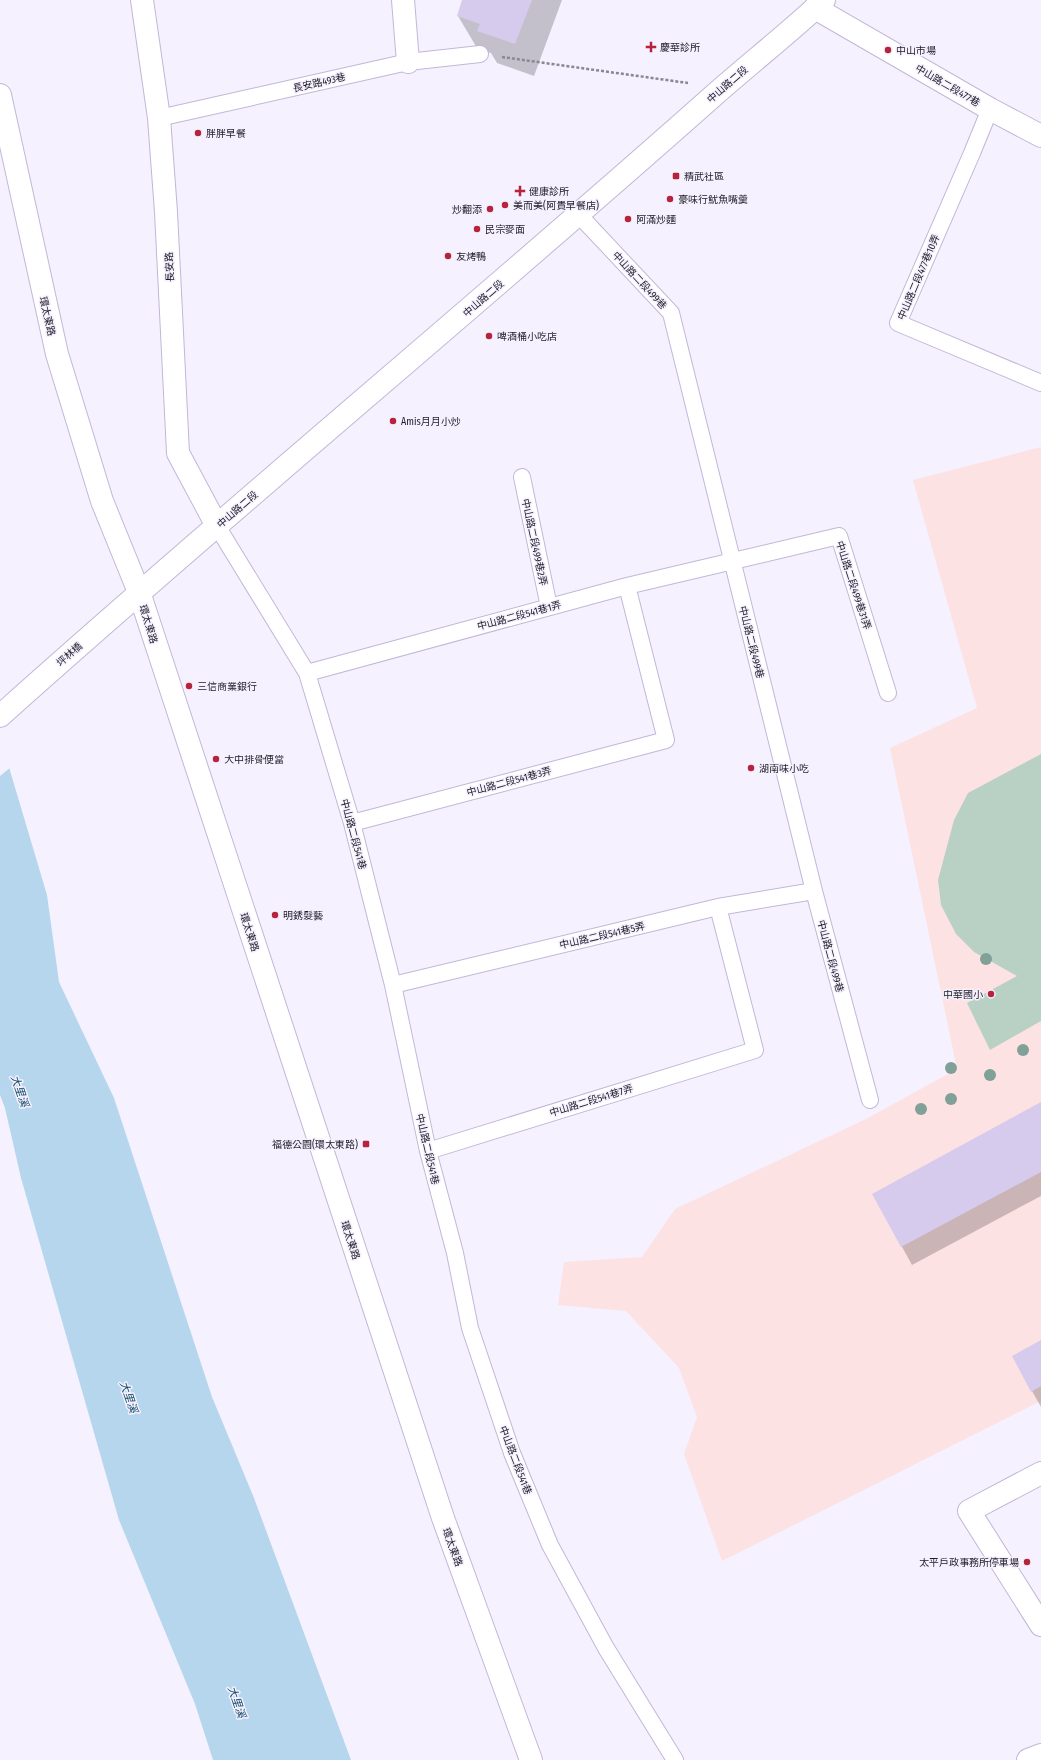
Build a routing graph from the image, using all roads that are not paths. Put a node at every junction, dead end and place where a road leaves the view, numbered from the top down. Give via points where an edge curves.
1 (142, 0) edge
2 (403, 0) edge
3 (820, 4) edge
4 (480, 54) road end
5 (408, 62) junction
6 (0, 95) edge
7 (990, 109) junction
8 (159, 118) junction
9 (1041, 136) edge
10 (579, 215) junction
11 (1041, 383) edge
12 (522, 477) dead end
13 (217, 526) junction
14 (732, 562) junction
15 (627, 586) junction
16 (139, 592) junction
17 (549, 607) junction
18 (307, 672) junction
19 (888, 693) dead end
20 (0, 716) edge
21 (352, 823) junction
22 (814, 891) junction
23 (718, 907) junction
24 (393, 985) junction
25 (870, 1100) dead end
26 (428, 1151) junction
27 (1041, 1473) edge
28 (1041, 1625) edge
29 (1041, 1755) edge
30 (531, 1760) edge
31 (675, 1760) edge
32 (1028, 1760) edge

1 - 8 street, 長安路
2 - 5 street
3 - 7 street, 中山路二段477巷
3 - 10 street, 中山路二段
4 - 5 lane, 長安路493巷
5 - 8 lane, 長安路493巷
6 - 16 street, 環太東路 via 57,354 102,501
7 - 9 street, 中山路二段477巷
7 - 11 lane, 中山路二段477巷10弄 via 898,323
8 - 13 street, 長安路 via 178,453
10 - 13 street, 中山路二段
10 - 14 lane, 中山路二段499巷 via 671,313
12 - 17 lane, 中山路二段499巷2弄
13 - 16 street, 中山路二段
13 - 18 lane, 中山路二段541巷
14 - 15 lane, 中山路二段541巷1弄
14 - 19 lane, 中山路二段499巷31弄 via 839,536
14 - 22 lane, 中山路二段499巷
15 - 17 lane, 中山路二段541巷1弄
15 - 21 lane, 中山路二段541巷3弄 via 666,740
16 - 20 street, 坪林橋
16 - 30 street, 環太東路 via 443,1518
17 - 18 lane, 中山路二段541巷1弄
18 - 21 lane, 中山路二段541巷
21 - 24 lane, 中山路二段541巷
22 - 23 lane, 中山路二段541巷5弄
22 - 25 lane, 中山路二段499巷
23 - 24 lane, 中山路二段541巷5弄
23 - 26 lane, 中山路二段541巷7弄 via 755,1050
24 - 26 lane, 中山路二段541巷
26 - 31 lane, 中山路二段541巷 via 455,1253 470,1328 512,1453 550,1545 606,1648
27 - 28 street via 969,1511
29 - 32 street

